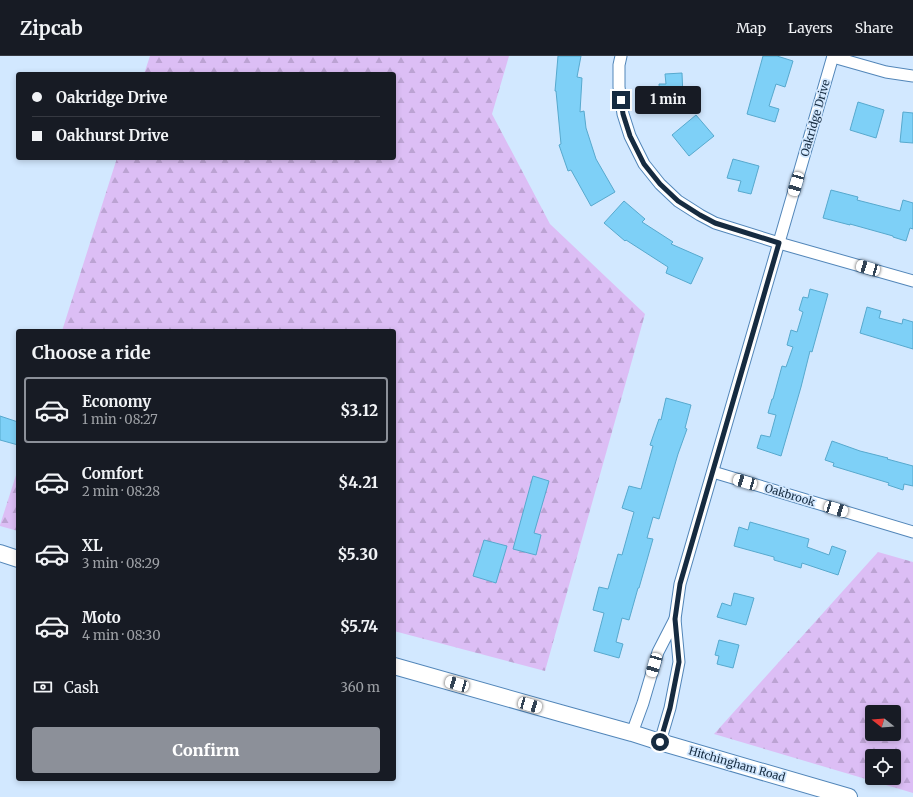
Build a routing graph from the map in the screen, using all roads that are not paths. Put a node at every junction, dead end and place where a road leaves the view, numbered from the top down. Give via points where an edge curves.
1 (621, 56) edge
2 (833, 57) edge
3 (913, 76) edge
4 (779, 243) junction
5 (913, 281) edge
6 (713, 472) junction
7 (913, 532) edge
8 (0, 553) edge
9 (16, 558) edge
10 (675, 619) junction
11 (396, 667) edge
12 (632, 733) junction
13 (660, 742) junction
14 (849, 797) edge

1 - 4 street via 619,87 623,114 630,136 644,164 660,184 678,201 715,223
2 - 3 street via 886,72
2 - 4 street, Oakridge Drive
4 - 5 street
4 - 6 street, Oakridge Drive
6 - 7 street, Oakbrook
6 - 10 street, Oakridge Drive via 680,584
8 - 9 street
10 - 12 street, Oakridge Drive via 658,652
10 - 13 street, Oakridge Drive via 679,662
11 - 12 street, Hitchingham Road
12 - 13 street, Hitchingham Road
13 - 14 street, Hitchingham Road

